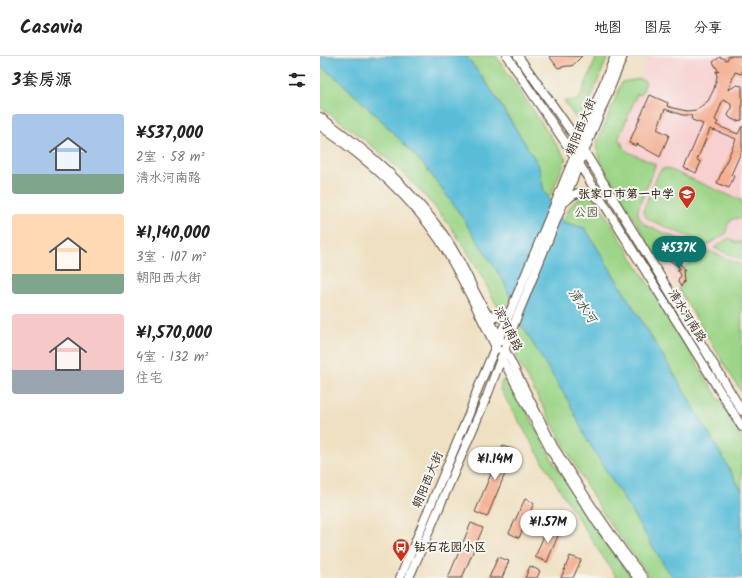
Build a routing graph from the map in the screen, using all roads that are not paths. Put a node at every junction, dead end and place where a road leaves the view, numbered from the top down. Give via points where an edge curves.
1 (507, 56) edge
2 (518, 56) edge
3 (615, 56) edge
4 (623, 56) edge
5 (320, 117) edge
6 (320, 126) edge
7 (582, 147) junction
8 (577, 160) junction
9 (602, 201) junction
10 (561, 203) junction
11 (511, 312) junction
12 (487, 314) junction
13 (500, 338) junction
14 (496, 347) junction
15 (503, 353) junction
16 (742, 411) edge
17 (742, 427) edge
18 (400, 578) edge
19 (409, 578) edge
20 (637, 578) edge
21 (644, 578) edge

1 - 8 main road, 清水河南路
2 - 7 main road, 清水河南路
3 - 7 main road, 朝阳西大街
4 - 7 main road, 朝阳西大街
5 - 12 main road, 滨河南路 via 354,141 389,172 420,206 444,235
6 - 14 main road, 滨河南路 via 385,176 417,210 439,239 460,275
7 - 8 main road, 朝阳西大街
7 - 16 main road, 清水河南路
8 - 9 main road, 清水河南路
8 - 10 main road, 朝阳西大街
9 - 10 main road via 593,194 582,192 570,196
9 - 17 main road, 清水河南路
10 - 11 main road, 朝阳西大街
10 - 15 main road, 朝阳西大街
11 - 12 main road via 504,318
11 - 13 main road, 朝阳西大街
12 - 13 main road, 滨河南路
13 - 14 main road, 朝阳西大街
13 - 15 main road, 滨河南路
14 - 15 main road, 滨河南路
14 - 18 main road, 朝阳西大街
15 - 19 main road, 朝阳西大街
15 - 20 main road, 滨河南路 via 550,450 598,525
15 - 21 main road, 滨河南路 via 554,447 590,503

